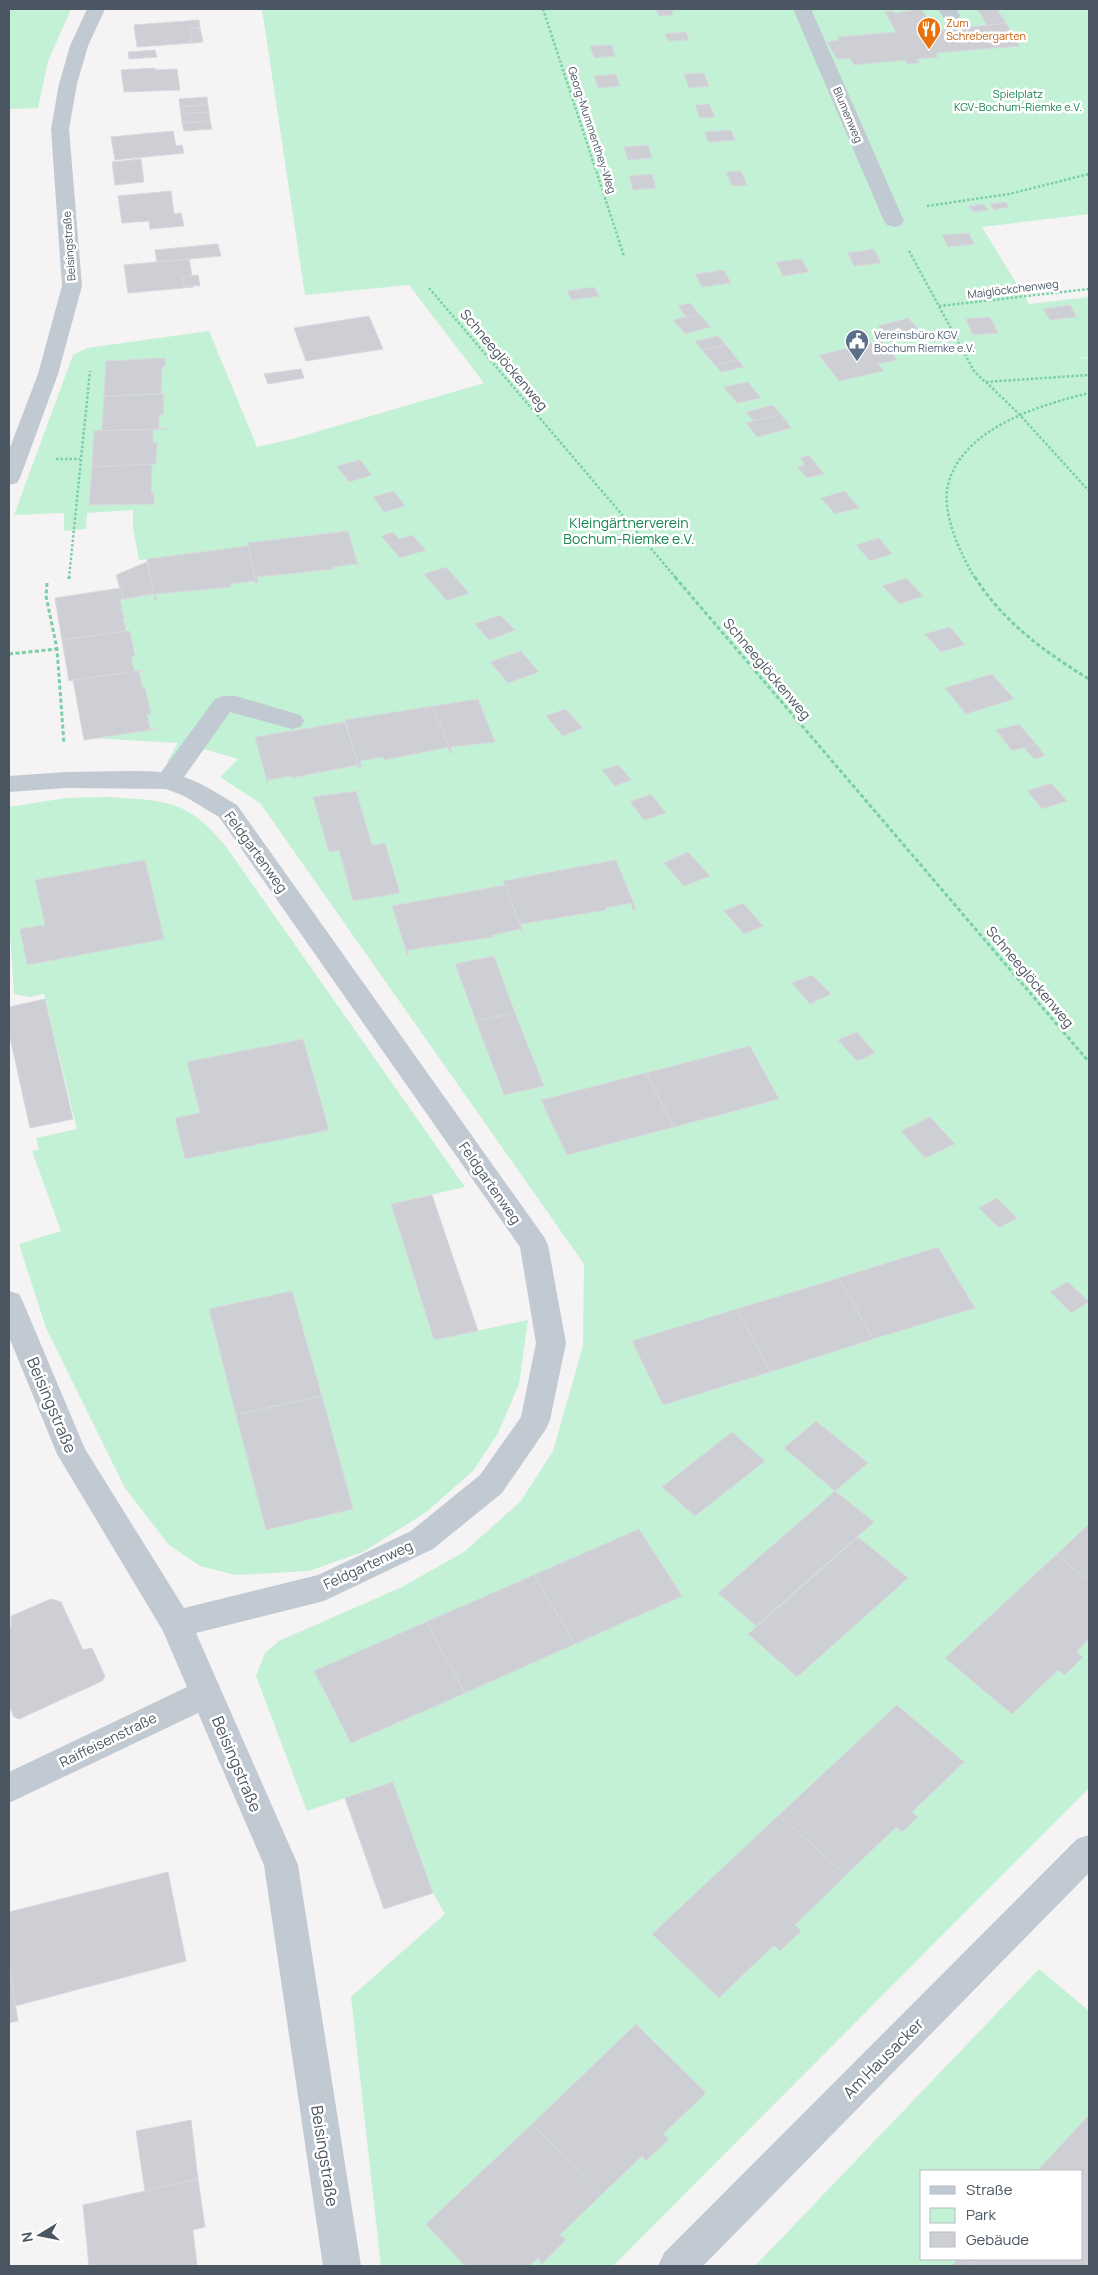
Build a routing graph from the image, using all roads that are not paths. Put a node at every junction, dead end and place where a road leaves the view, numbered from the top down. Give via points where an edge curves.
1 (96, 9) edge
2 (802, 9) edge
3 (891, 215) road end
4 (9, 478) edge
5 (292, 721) dead end
6 (168, 781) junction
7 (9, 784) edge
8 (9, 1302) edge
9 (176, 1624) junction
10 (207, 1693) junction
11 (9, 1788) edge
12 (1089, 1850) edge
13 (342, 2266) edge
14 (677, 2266) edge

1 - 4 street, Beisingstraße via 79,46 60,129 72,286 48,374
2 - 3 street, Blumenweg
5 - 6 street via 236,704 223,704
6 - 7 street, Feldgartenweg via 66,780
6 - 9 street, Feldgartenweg via 193,790 228,810 534,1245 551,1342 536,1420 491,1484 422,1540 324,1587
8 - 9 street, Beisingstraße via 72,1454
9 - 10 street, Beisingstraße
10 - 11 street, Raiffeisenstraße
10 - 13 street, Beisingstraße via 281,1865
12 - 14 street, Am Hausacker

